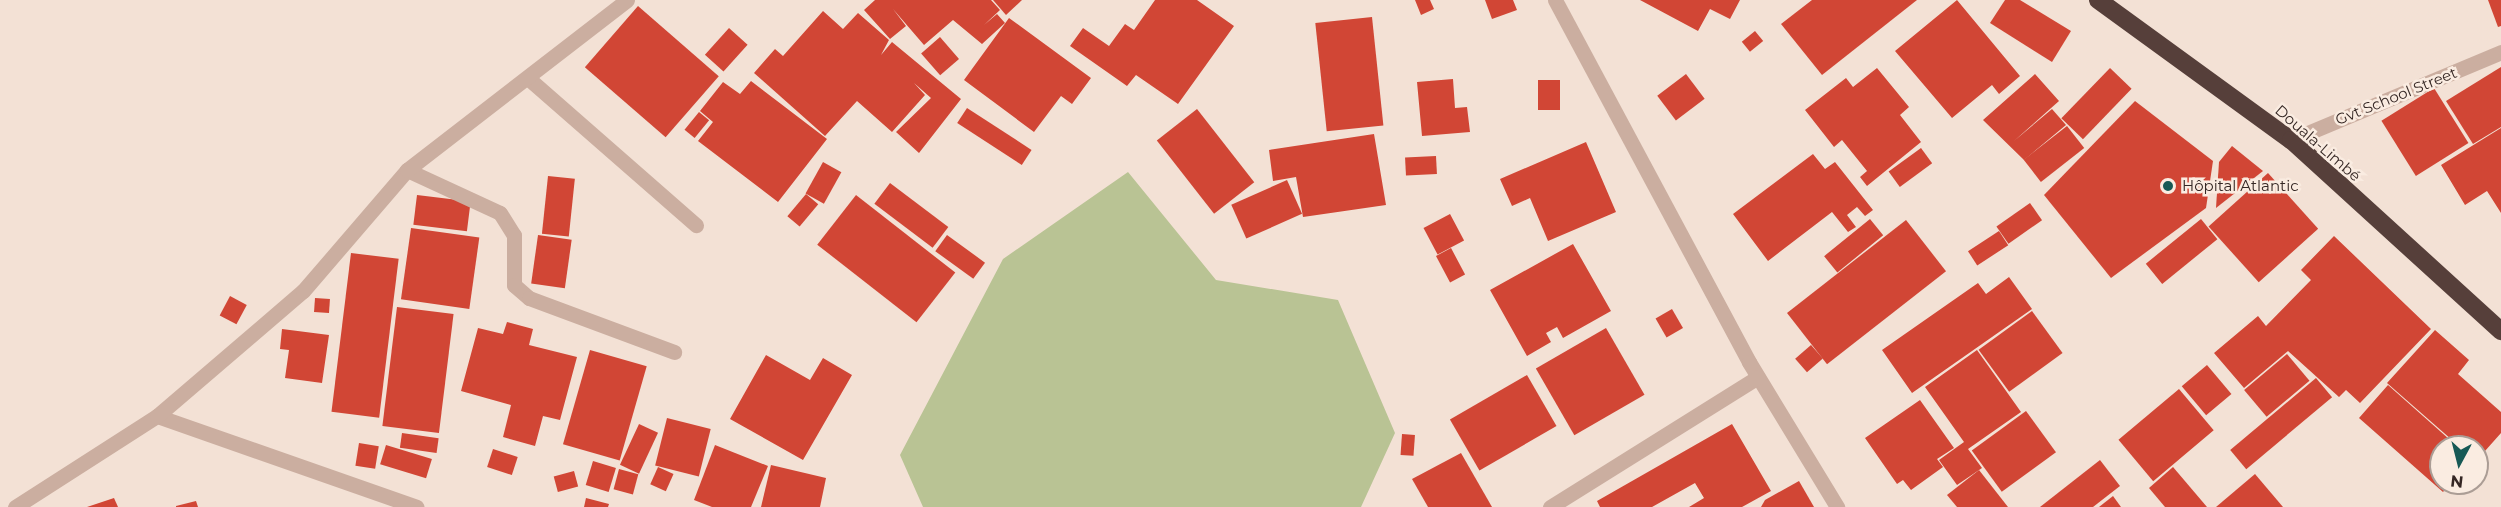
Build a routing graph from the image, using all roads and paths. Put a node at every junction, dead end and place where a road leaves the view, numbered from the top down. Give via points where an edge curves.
1 (627, 0) edge
2 (1555, 0) edge
3 (2098, 0) edge
4 (2501, 52) edge
5 (529, 79) junction
6 (2290, 140) junction
7 (407, 170) junction
8 (696, 225) dead end
9 (2501, 331) edge
10 (674, 352) dead end
11 (1758, 377) junction
12 (157, 416) junction
13 (15, 507) edge
14 (417, 507) edge
15 (1550, 507) edge
16 (1838, 507) edge

1 - 5 street
2 - 11 street
3 - 6 highway, Douala-Limbé
4 - 6 street, Gvt School Street
5 - 7 street
5 - 8 street
6 - 9 highway, Douala-Limbé
7 - 10 street via 500,213 514,235 514,285 529,298
7 - 12 street via 303,291
11 - 15 street
11 - 16 street
12 - 13 street
12 - 14 street

